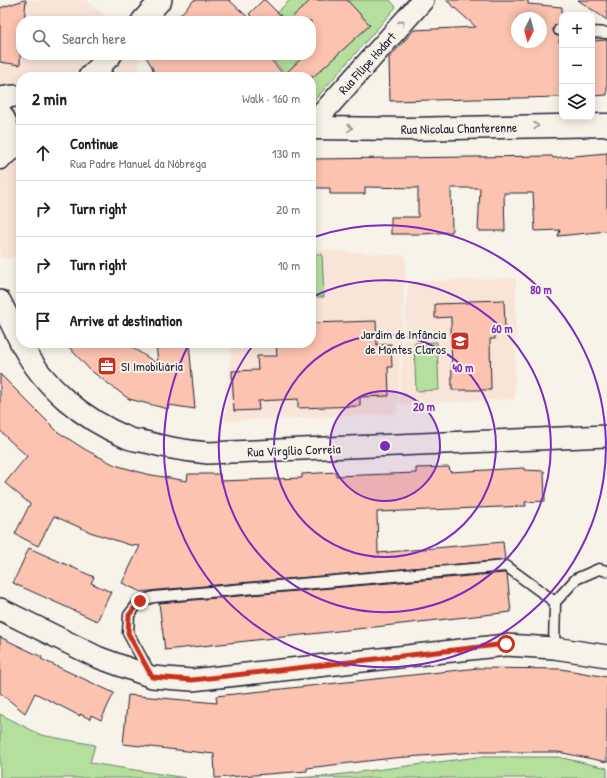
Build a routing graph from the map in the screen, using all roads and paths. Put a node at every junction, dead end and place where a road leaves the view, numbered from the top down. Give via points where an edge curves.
1 (161, 0) edge
2 (423, 0) edge
3 (147, 16) edge
4 (595, 32) edge
5 (607, 33) edge
6 (16, 96) edge
7 (0, 98) edge
8 (0, 113) edge
9 (316, 121) edge
10 (607, 125) edge
11 (316, 127) edge
12 (16, 146) edge
13 (1, 156) edge
14 (0, 301) edge
15 (16, 333) edge
16 (24, 348) edge
17 (607, 436) edge
18 (607, 571) edge
19 (555, 602) junction
20 (0, 609) edge
21 (554, 648) junction
22 (607, 656) edge
23 (152, 677) junction

1 - 3 street
9 -> 2 street, Rua Filipe Hodart
4 - 5 lane
6 - 7 street
8 - 13 street via 8,130 7,143
11 -> 10 street, Rua Nicolau Chanterenne via 408,129
12 - 13 street
14 - 15 street, Rua Virgílio Correia
16 - 17 street, Rua Virgílio Correia via 48,384 84,414 129,438 173,450 208,454
18 - 19 lane via 599,569 576,578
19 - 21 lane
19 - 23 lane via 506,566 154,597 140,601 129,615 128,633
20 - 23 street via 97,657
21 - 22 street
21 - 23 street via 506,644 192,680

